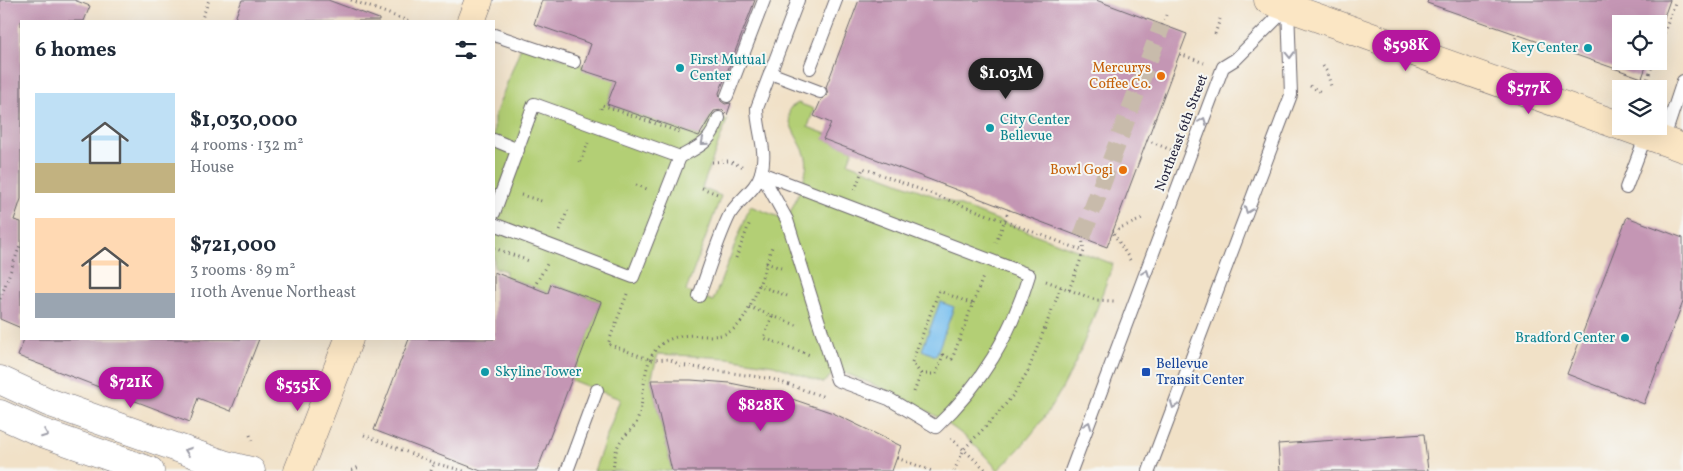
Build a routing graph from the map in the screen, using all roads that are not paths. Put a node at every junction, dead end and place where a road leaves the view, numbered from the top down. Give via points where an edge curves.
1 (479, 0) edge
2 (764, 0) edge
3 (798, 0) edge
4 (836, 0) edge
5 (1278, 3) edge
6 (471, 20) edge
7 (495, 35) edge
8 (574, 62) dead end
9 (810, 68) dead end
10 (770, 73) junction
11 (1683, 81) edge
12 (820, 92) dead end
13 (727, 96) dead end
14 (1667, 105) edge
15 (719, 118) dead end
16 (1612, 122) edge
17 (1647, 135) edge
18 (495, 140) edge
19 (518, 150) junction
20 (680, 157) junction
21 (761, 173) junction
22 (1626, 188) dead end
23 (495, 209) edge
24 (495, 224) edge
25 (699, 296) dead end
26 (349, 340) edge
27 (597, 390) dead end
28 (9, 400) edge
29 (150, 471) edge
30 (251, 471) edge
31 (298, 471) edge
32 (567, 471) edge
33 (1071, 471) edge
34 (1149, 471) edge

1 - 6 main road
2 - 13 lane
3 - 10 lane
4 - 9 lane
5 - 16 main road
33 -> 5 lane, Northeast 6th Street via 1223,67 1236,59
5 -> 34 lane via 1292,95
7 - 8 lane
10 - 12 lane
10 - 21 lane via 757,108 757,124 764,150
11 - 14 lane
15 -> 20 lane via 705,144
17 - 22 lane
18 - 19 lane
19 - 20 lane via 534,104
19 - 23 lane
20 - 24 lane via 633,277
21 - 21 lane via 787,220 837,380 889,400 936,427 988,369 1022,300 1029,275
21 - 25 lane via 753,188 729,215
26 - 31 main road
27 - 32 lane
28 -> 29 street via 40,432
30 -> 28 street

